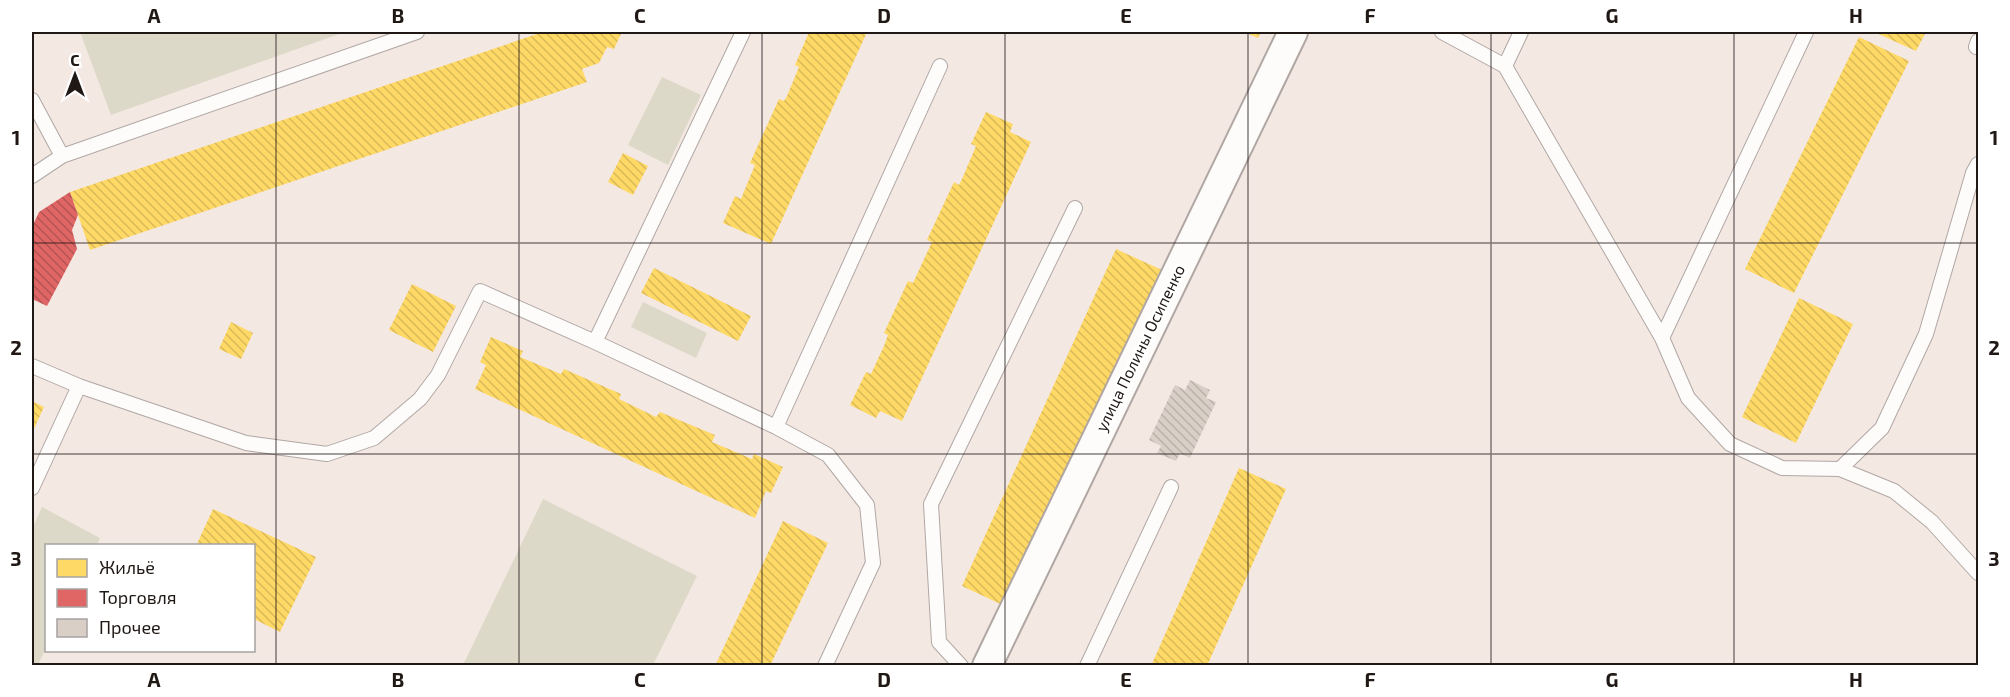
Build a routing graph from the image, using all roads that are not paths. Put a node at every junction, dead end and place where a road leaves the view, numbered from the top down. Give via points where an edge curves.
1 (417, 32) edge
2 (743, 32) edge
3 (1293, 32) edge
4 (1442, 32) edge
5 (1521, 32) edge
6 (1806, 32) edge
7 (940, 66) dead end
8 (1505, 66) junction
9 (32, 100) edge
10 (62, 156) junction
11 (1978, 164) edge
12 (32, 177) edge
13 (1075, 208) dead end
14 (1662, 338) junction
15 (595, 342) junction
16 (32, 366) edge
17 (78, 386) junction
18 (776, 426) junction
19 (1840, 469) junction
20 (1171, 487) dead end
21 (32, 488) edge
22 (1978, 573) edge
23 (825, 666) edge
24 (961, 666) edge
25 (987, 666) edge
26 (1087, 666) edge

1 - 10 lane
2 - 15 lane
3 - 25 street, улица Полины Осипенко
4 - 8 lane
5 - 8 lane
6 - 14 lane
7 - 18 lane
8 - 14 lane
9 - 10 lane
10 - 12 lane
11 - 19 lane via 1926,334 1882,429
13 - 24 lane via 931,504 939,642
14 - 19 lane via 1688,398 1730,444 1782,468
15 - 17 lane via 480,291 438,375 420,399 374,438 327,454 246,443
15 - 18 lane
16 - 17 lane
17 - 21 lane
18 - 23 lane via 828,455 867,505 873,563
19 - 22 lane via 1894,490 1932,522
20 - 26 lane

